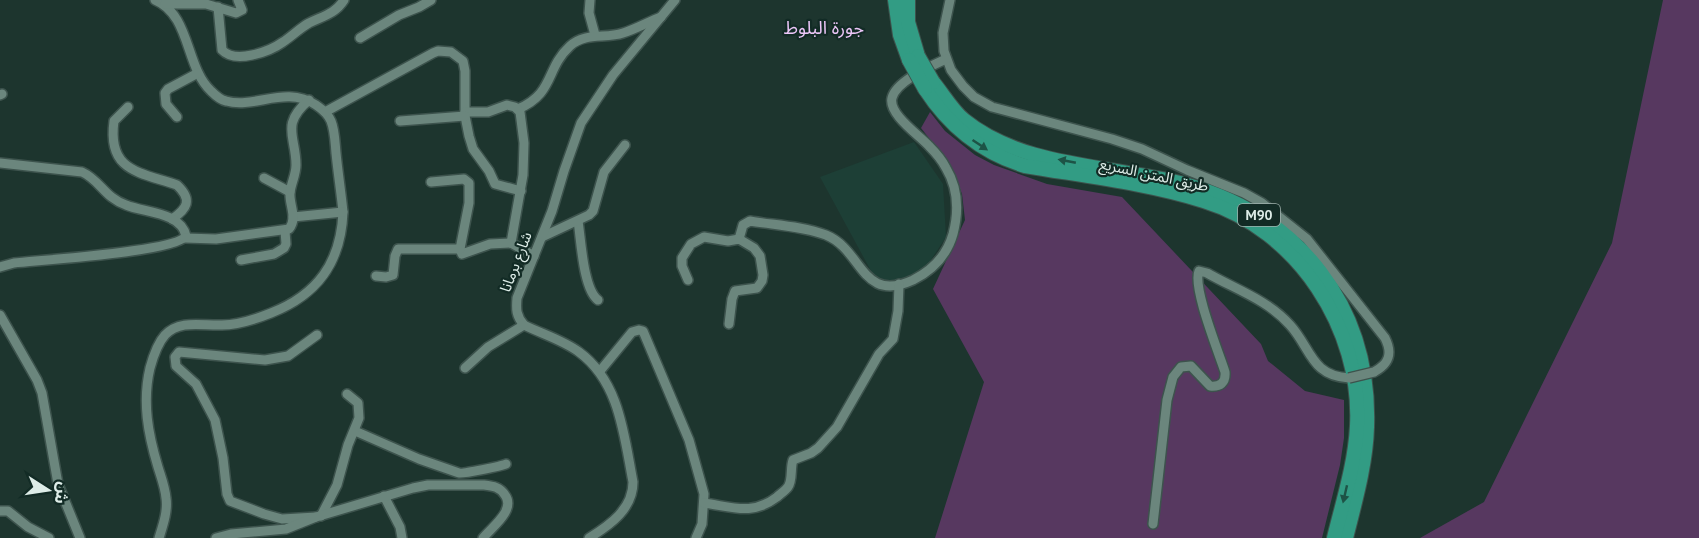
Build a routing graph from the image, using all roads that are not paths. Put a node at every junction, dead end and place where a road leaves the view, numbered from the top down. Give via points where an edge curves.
1 (155, 0) edge
2 (238, 0) edge
3 (344, 0) edge
4 (431, 0) edge
5 (590, 0) edge
6 (675, 0) edge
7 (895, 0) edge
8 (908, 0) edge
9 (950, 0) edge
10 (165, 4) junction
11 (219, 7) junction
12 (662, 17) junction
13 (595, 35) junction
14 (360, 38) dead end
15 (914, 58) junction
16 (946, 59) junction
17 (198, 73) junction
18 (929, 85) junction
19 (309, 100) junction
20 (128, 107) dead end
21 (518, 109) junction
22 (326, 112) junction
23 (465, 114) junction
24 (177, 117) dead end
25 (400, 121) dead end
26 (625, 146) dead end
27 (0, 163) edge
28 (264, 178) dead end
29 (431, 182) dead end
30 (521, 191) junction
31 (290, 192) junction
32 (343, 212) junction
33 (293, 217) junction
34 (172, 219) junction
35 (578, 220) junction
36 (285, 231) junction
37 (542, 237) junction
38 (185, 238) junction
39 (739, 239) junction
40 (512, 243) junction
41 (460, 249) junction
42 (534, 256) junction
43 (241, 260) dead end
44 (0, 267) edge
45 (376, 276) dead end
46 (688, 280) dead end
47 (899, 284) junction
48 (598, 300) dead end
49 (0, 315) edge
50 (729, 324) dead end
51 (524, 325) junction
52 (317, 335) dead end
53 (465, 368) dead end
54 (600, 371) junction
55 (347, 394) dead end
56 (355, 430) junction
57 (506, 464) dead end
58 (464, 474) junction
59 (472, 485) junction
60 (384, 496) junction
61 (704, 503) junction
62 (0, 511) edge
63 (318, 516) junction
64 (1154, 524) dead end
65 (49, 538) edge
66 (80, 538) edge
67 (159, 538) edge
68 (216, 538) edge
69 (402, 538) edge
70 (483, 538) edge
71 (589, 538) edge
72 (696, 538) edge
73 (1334, 538) edge
74 (1346, 538) edge

1 - 10 street
2 - 11 street via 242,9 239,12
3 - 11 street via 331,14 310,22 282,43 240,57 222,50
4 - 14 street
5 - 13 street
6 - 12 street, شارع برمانا
7 - 15 highway, طريق المتن السريع / M90 via 900,35
8 - 15 highway, طريق المتن السريع / M90
9 - 16 street via 943,33
10 - 11 street
10 - 17 street via 184,34
12 - 13 street via 624,33
12 - 37 street, شارع برمانا via 613,75 581,123
13 - 21 street via 570,45 541,94
15 - 18 highway, طريق المتن السريع / M90, bridge
16 - 47 street via 909,79 892,96 892,109 930,146 946,168 958,209 949,248 941,259 928,271
16 - 64 street, bridge via 963,86 992,107 1142,149 1262,203 1307,239 1385,338 1388,360 1382,367 1349,378 1333,376 1320,368 1290,324 1267,305 1199,271 1196,279 1200,297 1226,379 1216,387 1210,386 1187,366 1173,377 1167,400
17 - 19 street via 210,90 227,102 295,96
17 - 24 street via 165,93 166,104
18 -> 73 highway, طريق المتن السريع / M90 via 942,114 955,127 1008,161 1205,201 1255,225 1306,270 1343,338 1355,390 1356,447
74 -> 18 highway, طريق المتن السريع / M90 via 1366,447 1365,387 1361,358 1345,316 1327,281 1309,258 1268,221 1219,195 1003,144 962,118
19 - 22 street
19 - 31 street via 292,125 296,162
20 - 34 street via 114,121 117,153 132,171 182,190 185,209
21 - 23 street via 507,105
21 - 30 street via 525,158
22 - 23 street via 438,51 456,54 463,61
22 - 32 street via 333,129
23 - 25 street
23 - 30 street via 473,149 493,182
26 - 35 street via 604,172 593,212
27 - 34 street via 82,172 114,200
28 - 31 street
29 - 41 street via 464,179 469,183
30 - 40 street
31 - 33 street
32 - 33 street
32 - 67 street via 330,266 318,284 301,298 271,313 235,323 182,325 165,335 157,349 145,398 149,436 166,498
33 - 36 street via 292,225
34 - 38 street via 182,225
35 - 37 street
35 - 48 street via 588,280 592,295
36 - 38 street via 216,239
36 - 43 street via 285,244 279,251
37 - 42 street, شارع برمانا
38 - 44 street via 146,249
39 - 46 street via 704,237 691,244 682,258
39 - 47 street via 743,225 750,221 811,230 828,236 849,252 873,282 890,287
39 - 50 street via 757,251 763,276 757,288 734,294
40 - 41 street via 490,244 462,254
40 - 42 street
41 - 45 street via 398,249 393,275
42 - 51 street, شارع برمانا via 517,298 518,318
47 - 61 street via 893,339 879,354 837,428 818,448 793,460 786,489 765,506 748,510
49 - 66 street via 42,393 58,484
51 - 53 street via 488,347
51 - 54 street via 577,350
52 - 63 street via 288,356 266,360 179,352 176,366 196,384 215,420 231,501 282,519
54 - 61 street via 632,332 643,332 689,440
54 - 71 street via 618,408 633,490 623,512
55 - 56 street via 360,410
56 - 58 street
56 - 63 street via 337,486
57 - 58 street
58 - 59 street
59 - 60 street via 428,485
59 - 70 street via 492,486 502,490 508,499 505,513
60 - 63 street
60 - 69 street
61 - 72 street
62 - 65 street via 8,511
63 - 68 street via 286,529

